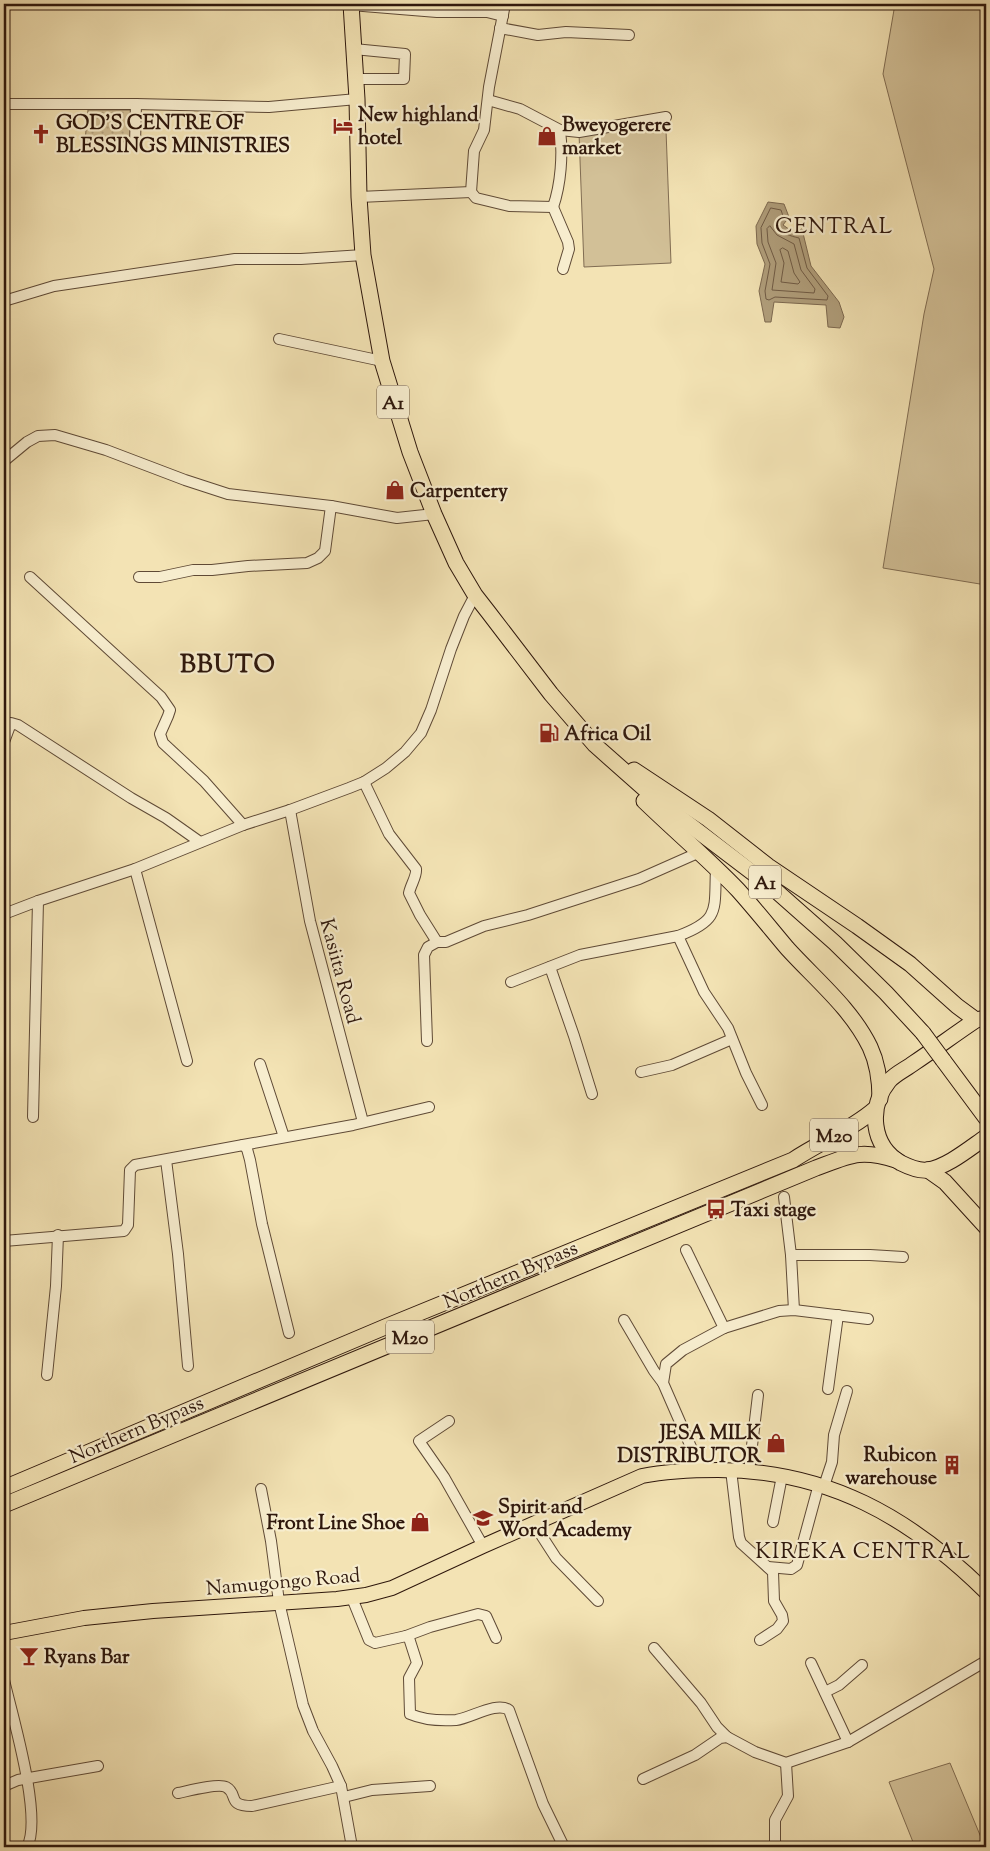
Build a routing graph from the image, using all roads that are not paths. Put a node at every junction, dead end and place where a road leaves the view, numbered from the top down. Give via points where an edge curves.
1 (351, 4) edge
2 (505, 4) edge
3 (503, 16) junction
4 (500, 28) junction
5 (629, 35) dead end
6 (354, 49) junction
7 (356, 80) junction
8 (357, 99) junction
9 (488, 100) junction
10 (4, 104) edge
11 (136, 104) junction
12 (666, 117) dead end
13 (560, 130) junction
14 (135, 144) dead end
15 (471, 192) junction
16 (359, 197) junction
17 (554, 208) junction
18 (363, 255) junction
19 (563, 270) dead end
20 (4, 301) edge
21 (279, 339) dead end
22 (382, 361) junction
23 (4, 461) edge
24 (331, 506) junction
25 (434, 514) junction
26 (30, 577) dead end
27 (139, 578) dead end
28 (475, 595) junction
29 (4, 742) edge
30 (595, 745) junction
31 (364, 782) junction
32 (290, 810) junction
33 (243, 826) junction
34 (200, 842) junction
35 (700, 852) junction
36 (135, 869) junction
37 (716, 869) junction
38 (38, 901) junction
39 (4, 914) edge
40 (678, 936) junction
41 (437, 942) junction
42 (550, 967) junction
43 (511, 982) dead end
44 (981, 1019) edge
45 (732, 1039) junction
46 (427, 1040) dead end
47 (187, 1061) dead end
48 (260, 1064) dead end
49 (641, 1072) dead end
50 (592, 1094) dead end
51 (878, 1104) junction
52 (762, 1105) dead end
53 (429, 1107) dead end
54 (33, 1117) dead end
55 (986, 1118) edge
56 (363, 1122) junction
57 (284, 1137) junction
58 (986, 1137) edge
59 (243, 1145) junction
60 (166, 1160) junction
61 (896, 1160) junction
62 (928, 1170) junction
63 (784, 1197) dead end
64 (986, 1227) edge
65 (58, 1235) junction
66 (4, 1240) edge
67 (686, 1250) dead end
68 (791, 1255) junction
69 (903, 1257) dead end
70 (794, 1310) junction
71 (838, 1315) junction
72 (868, 1319) dead end
73 (624, 1320) dead end
74 (724, 1328) junction
75 (289, 1333) dead end
76 (188, 1366) dead end
77 (47, 1375) dead end
78 (663, 1383) junction
79 (828, 1389) dead end
80 (847, 1391) dead end
81 (758, 1396) dead end
82 (449, 1421) dead end
83 (701, 1470) junction
84 (731, 1470) junction
85 (749, 1471) junction
86 (782, 1476) junction
87 (822, 1485) junction
88 (4, 1488) edge
89 (260, 1489) dead end
90 (4, 1505) edge
91 (773, 1522) dead end
92 (534, 1524) junction
93 (483, 1546) junction
94 (768, 1567) junction
95 (986, 1592) edge
96 (352, 1598) junction
97 (598, 1601) dead end
98 (279, 1602) junction
99 (4, 1633) edge
100 (406, 1636) junction
101 (496, 1638) dead end
102 (760, 1640) dead end
103 (654, 1648) dead end
104 (986, 1661) edge
105 (810, 1663) dead end
106 (862, 1665) dead end
107 (4, 1680) edge
108 (825, 1692) junction
109 (727, 1736) junction
110 (848, 1742) junction
111 (786, 1763) junction
112 (98, 1766) dead end
113 (28, 1778) junction
114 (643, 1779) dead end
115 (4, 1786) edge
116 (341, 1786) junction
117 (430, 1786) dead end
118 (178, 1793) dead end
119 (344, 1797) junction
120 (27, 1847) edge
121 (352, 1847) edge
122 (564, 1847) edge
123 (775, 1847) edge

1 - 3 street via 436,12 487,12
1 - 6 highway, A1
2 - 3 street
3 - 4 street
4 - 5 street via 538,35 566,32
4 - 9 street
6 - 7 highway, A1
6 - 7 street via 405,54 404,79
7 - 8 highway, A1
8 - 11 street via 270,107
8 - 16 highway, A1
9 - 13 street via 520,109
9 - 15 street via 484,130 474,151
10 - 11 street
11 - 14 street
12 - 13 street via 584,132
13 - 17 street via 561,162
15 - 16 street
15 - 17 street via 476,198 509,206
16 - 18 highway, A1
17 - 19 street via 568,242
18 - 20 street via 235,259 54,286
18 - 22 highway, A1
21 - 22 street
22 - 25 highway, A1 via 410,452
23 - 24 street via 38,436 55,435 228,494
24 - 25 street via 398,518
24 - 27 street via 325,551 307,563 194,570 160,578
25 - 28 highway, A1 via 456,563
26 - 33 street via 161,697 170,710 160,734 163,743 204,781
28 - 30 highway, A1
28 - 31 street via 451,649 421,733 405,752
29 - 34 street via 11,723 18,725
30 - 35 highway via 626,784
30 - 44 highway via 708,819 768,866 910,964 957,1006
30 - 55 highway, A1, bridge via 657,800 774,888 842,950 923,1033
31 - 32 street
31 - 41 street via 389,834 416,869 409,893
32 - 33 street
32 - 56 street, Kasiita Road via 310,921
33 - 34 street
34 - 36 street
35 - 37 highway
35 - 41 street via 639,879 484,926 446,942
36 - 38 street
36 - 47 street
37 - 40 street via 712,915
37 - 51 highway via 849,1015 869,1046 877,1066 880,1081
38 - 39 street
38 - 54 street
40 - 42 street via 580,955
40 - 45 street via 704,992
41 - 46 street via 428,947 424,955
42 - 43 street
42 - 50 street
44 - 51 highway via 890,1080
45 - 49 street via 672,1065
45 - 52 street
48 - 57 street
51 - 61 highway via 875,1122 878,1138
51 - 88 highway, Northern Bypass / M20 via 865,1118 793,1160
53 - 56 street
56 - 57 street
57 - 59 street
58 - 62 highway via 949,1162
59 - 60 street
59 - 75 street via 250,1160
60 - 65 street via 135,1166 130,1170 128,1225 124,1231
60 - 76 street
61 - 62 highway, Northern Bypass
61 - 90 highway, Northern Bypass / M20 via 864,1153 816,1168
62 - 64 highway via 945,1182
63 - 68 street
65 - 66 street
65 - 77 street
67 - 74 street
68 - 69 street
68 - 70 street
70 - 71 street
70 - 74 street via 779,1311
71 - 72 street
71 - 79 street
73 - 78 street
74 - 78 street via 683,1350 666,1364
78 - 83 street
80 - 87 street via 834,1435 832,1462
81 - 85 street
82 - 93 street via 419,1441 444,1477
83 - 84 main road, Namugongo Road
83 - 92 main road, Namugongo Road via 642,1476
84 - 85 main road, Namugongo Road
84 - 94 street via 741,1543
85 - 86 main road, Namugongo Road
86 - 87 main road, Namugongo Road
86 - 91 street
87 - 94 street via 797,1566
87 - 95 main road, Namugongo Road via 883,1511 918,1533
89 - 98 street
92 - 93 main road, Namugongo Road
92 - 97 street via 556,1558
93 - 96 main road, Namugongo Road via 392,1588
94 - 102 street via 773,1572 774,1600 783,1621
96 - 98 main road, Namugongo Road
96 - 100 street via 368,1640 375,1643
98 - 99 main road, Namugongo Road via 94,1617
98 - 116 street via 303,1705
100 - 101 street via 478,1614 486,1616
100 - 122 street via 417,1662 409,1678 410,1714 418,1718 458,1720 501,1707 509,1710 543,1804
103 - 109 street
104 - 110 street
105 - 108 street
106 - 108 street via 840,1685
107 - 113 street
108 - 110 street
109 - 111 street
109 - 114 street
110 - 111 street
111 - 123 street via 788,1796 776,1820
112 - 113 street
113 - 115 street
113 - 120 street via 30,1836
116 - 118 street via 252,1806 236,1804 229,1789 221,1786
116 - 119 street
117 - 119 street via 372,1790
119 - 121 street

